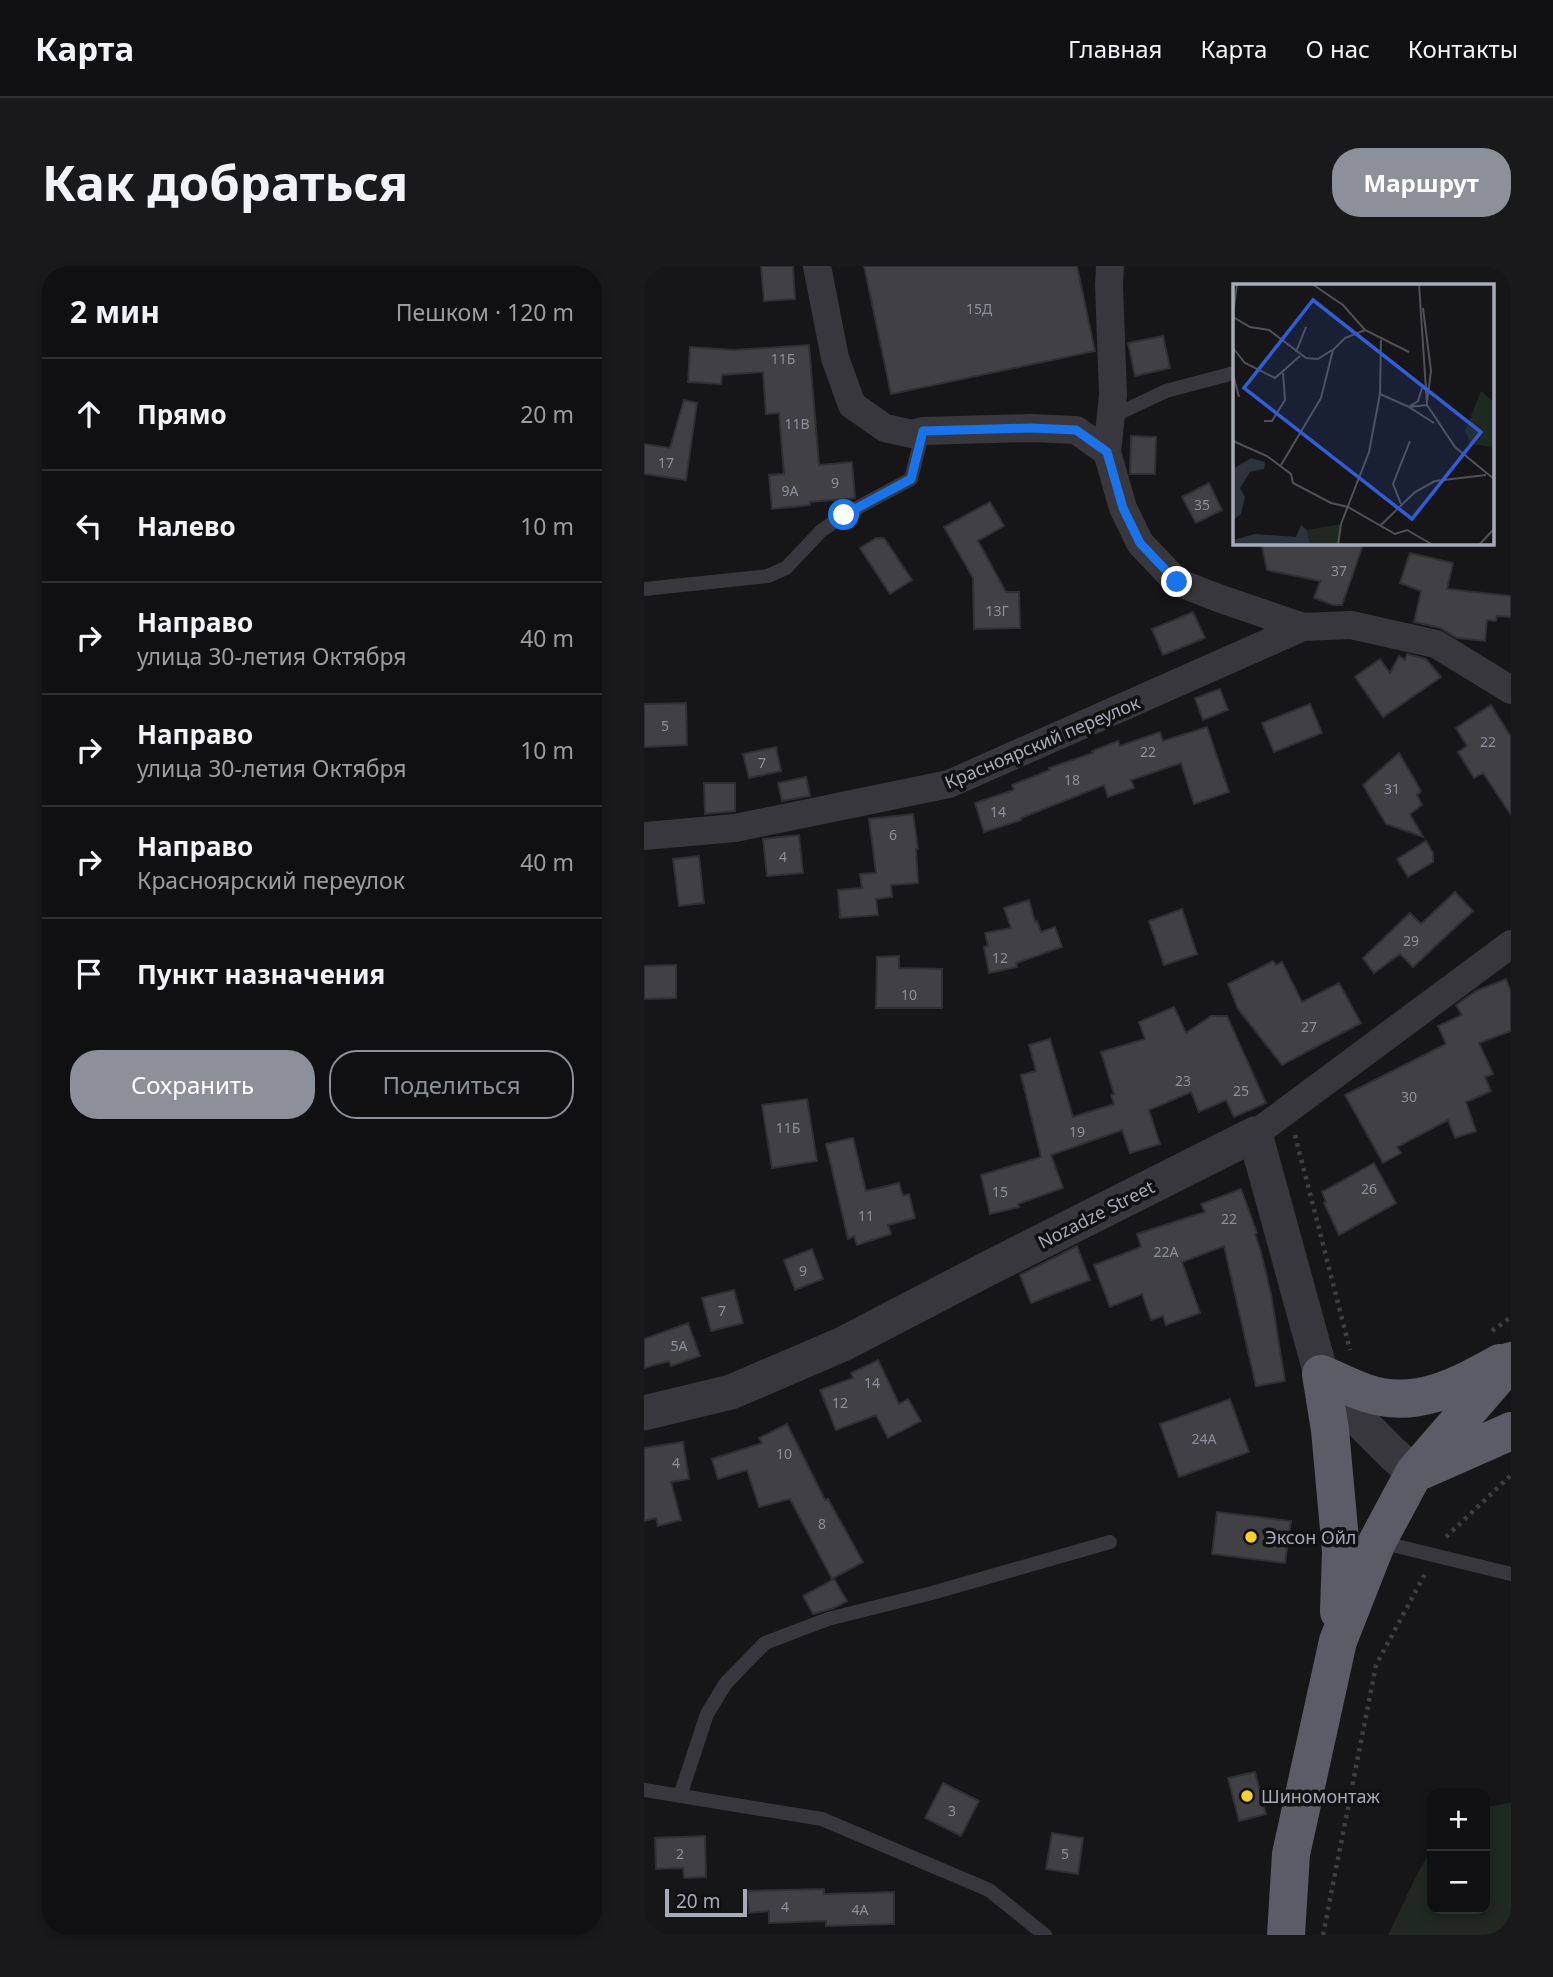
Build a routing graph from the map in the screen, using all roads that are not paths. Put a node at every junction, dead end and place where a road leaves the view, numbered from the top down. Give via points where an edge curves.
1 (817, 266) edge
2 (1110, 266) edge
3 (1233, 373) edge
4 (1111, 417) junction
5 (923, 431) junction
6 (1107, 452) junction
7 (644, 589) edge
8 (1303, 627) junction
9 (1511, 690) edge
10 (644, 836) edge
11 (1511, 944) edge
12 (1267, 1125) junction
13 (1504, 1350) edge
14 (1321, 1374) junction
15 (644, 1413) edge
16 (1511, 1431) edge
17 (1414, 1474) junction
18 (1111, 1542) dead end
19 (1377, 1542) junction
20 (1511, 1574) edge
21 (1338, 1641) junction
22 (644, 1790) edge
23 (680, 1796) junction
24 (1045, 1935) edge
25 (1286, 1935) edge

1 - 5 street via 835,358 852,405 885,428 912,434
2 - 4 street, Красноярский переулок
3 - 4 lane via 1167,391
4 - 6 street, Красноярский переулок
5 - 6 street via 1076,430
5 - 7 lane via 911,479 821,531 786,568 768,576
6 - 8 street, Красноярский переулок via 1123,508 1140,543 1177,582
8 - 9 street, Красноярский переулок via 1351,625 1436,644
8 - 10 street, Красноярский переулок via 949,784 735,828
11 - 12 street, Nozadze Street
12 - 14 street
12 - 15 street, Nozadze Street via 843,1344 731,1392
13 - 14 highway via 1469,1380 1425,1397 1367,1394
13 - 17 highway
14 - 17 street via 1356,1417
14 - 21 highway via 1331,1430 1341,1551
16 - 17 highway
17 - 19 highway
18 - 23 lane via 828,1619 765,1643 726,1683 707,1714
19 - 20 lane
19 - 21 highway
21 - 25 highway via 1291,1854
22 - 23 lane
23 - 24 lane via 822,1819 989,1889

